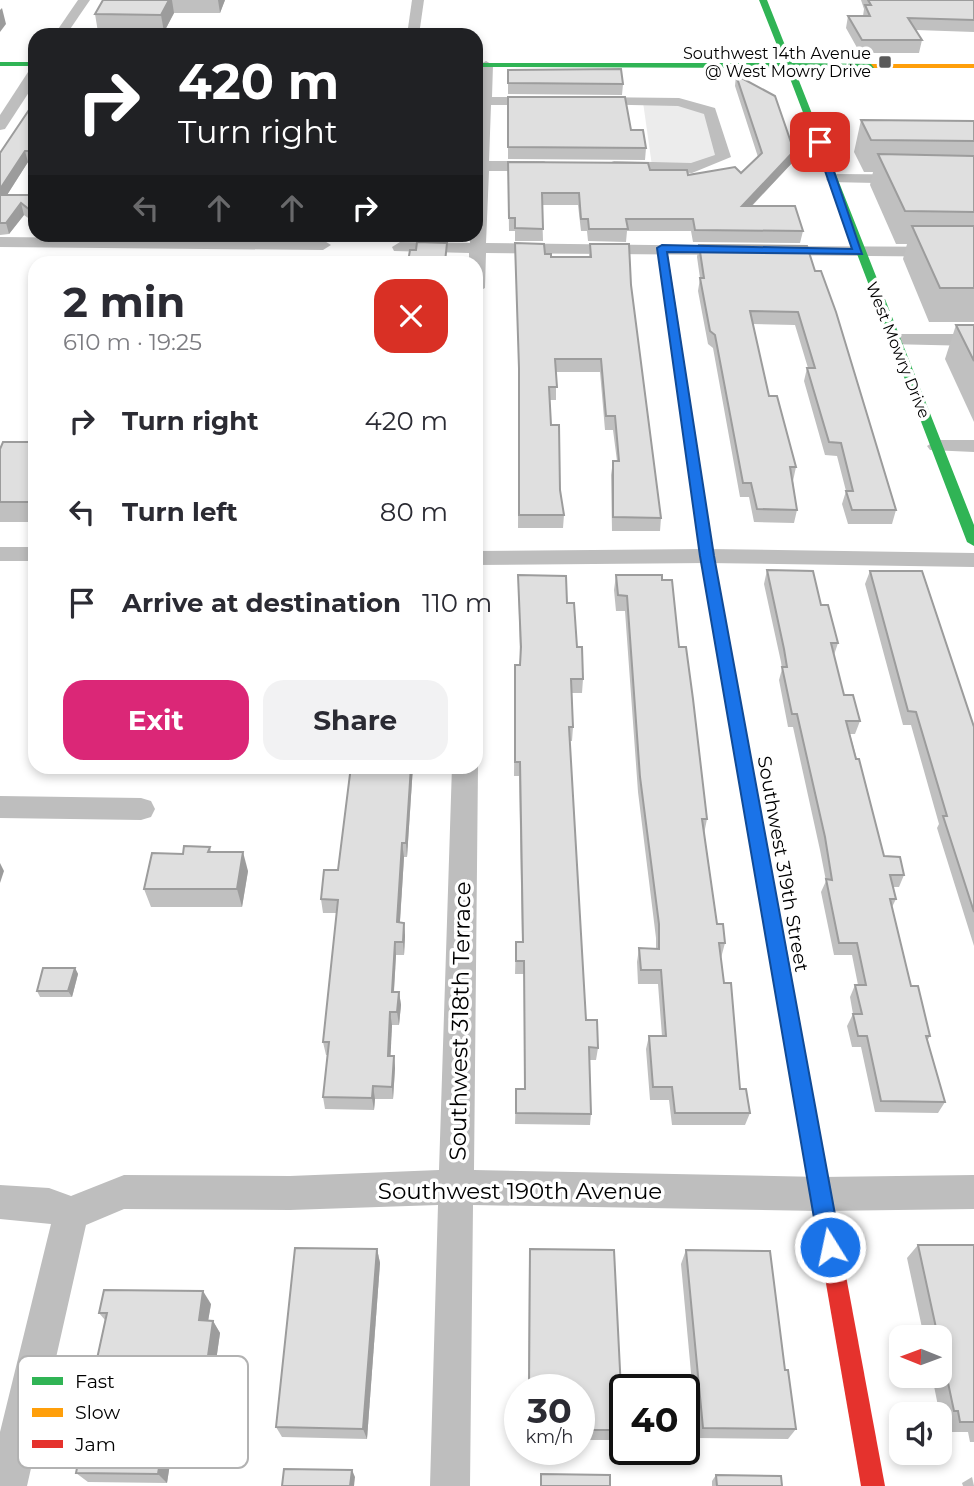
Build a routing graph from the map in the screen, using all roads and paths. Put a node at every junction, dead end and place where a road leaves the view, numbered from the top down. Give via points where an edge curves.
1 (84, 0) edge
2 (418, 0) edge
3 (763, 0) edge
4 (65, 28) edge
5 (414, 28) edge
6 (0, 64) edge
7 (28, 64) edge
8 (483, 65) edge
9 (790, 65) junction
10 (974, 65) edge
11 (28, 83) edge
12 (483, 89) edge
13 (484, 101) junction
14 (483, 123) edge
15 (0, 126) edge
16 (483, 166) edge
17 (565, 166) edge
18 (593, 166) edge
19 (834, 179) junction
20 (913, 179) joint
21 (974, 180) edge
22 (28, 241) edge
23 (0, 242) edge
24 (298, 242) edge
25 (477, 242) edge
26 (323, 245) dead end
27 (477, 246) junction
28 (401, 247) dead end
29 (662, 248) junction
30 (859, 252) junction
31 (974, 252) edge
32 (477, 256) edge
33 (895, 340) junction
34 (974, 340) edge
35 (937, 446) junction
36 (974, 446) edge
37 (974, 542) edge
38 (0, 554) edge
39 (28, 554) edge
40 (707, 556) junction
41 (483, 558) edge
42 (974, 560) edge
43 (465, 774) edge
44 (0, 807) edge
45 (141, 809) dead end
46 (456, 1187) junction
47 (974, 1192) edge
48 (821, 1194) junction
49 (0, 1202) edge
50 (71, 1214) junction
51 (38, 1356) edge
52 (18, 1439) edge
53 (7, 1486) edge
54 (450, 1486) edge
55 (873, 1486) edge

1 - 4 street
2 - 5 street
3 - 9 street, West Mowry Drive
6 - 7 street
8 - 9 street
9 - 10 street
9 - 19 street, West Mowry Drive
11 - 15 street
12 - 13 street
13 - 14 street
13 - 18 street via 679,102 710,111 723,157 692,167
16 - 17 street
19 - 20 street
19 - 30 street, West Mowry Drive
20 - 21 street
22 - 23 street
24 - 26 street
25 - 27 street
27 - 28 street
27 - 29 street
27 - 32 street
29 - 30 street
29 - 40 street, Southwest 319th Street
30 - 31 street
30 - 33 street, West Mowry Drive
33 - 34 street
33 - 35 street, West Mowry Drive
35 - 36 street
35 - 37 street, West Mowry Drive
38 - 39 street
40 - 41 street
40 - 42 street
40 - 48 street, Southwest 319th Street
43 - 46 street, Southwest 318th Terrace
44 - 45 street
46 - 48 street, Southwest 190th Avenue
46 - 50 street, Southwest 190th Avenue via 124,1192
46 - 54 street, Southwest 318th Terrace
47 - 48 street, Southwest 190th Avenue
48 - 55 street, Southwest 319th Street
49 - 50 street via 49,1206
50 - 51 street
52 - 53 street

